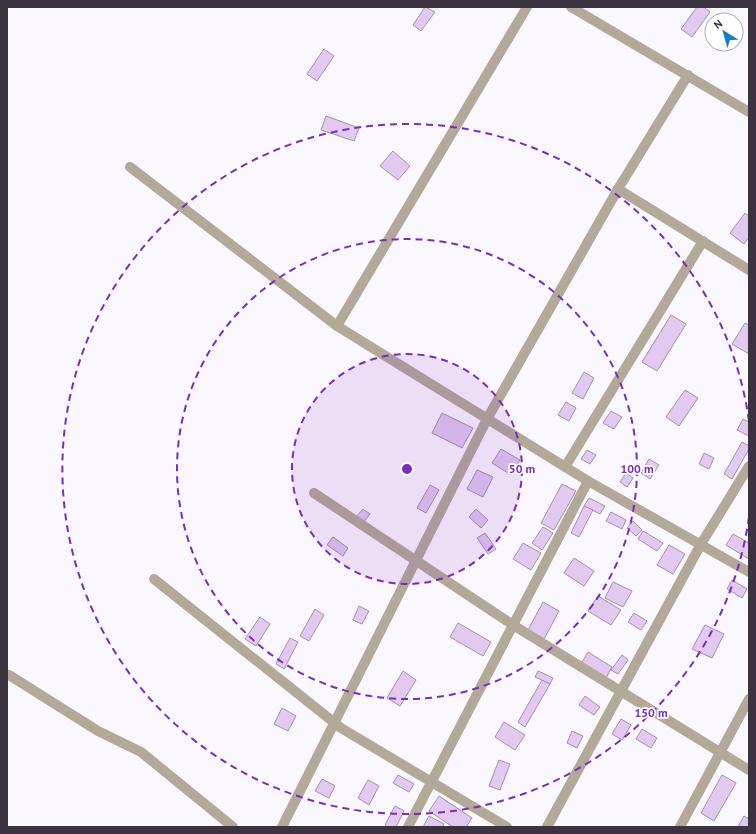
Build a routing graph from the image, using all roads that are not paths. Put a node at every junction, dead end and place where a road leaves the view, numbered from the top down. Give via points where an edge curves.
1 (527, 7) edge
2 (571, 7) edge
3 (688, 75) junction
4 (749, 112) edge
5 (130, 167) dead end
6 (618, 189) junction
7 (703, 241) junction
8 (749, 270) edge
9 (337, 326) junction
10 (487, 419) junction
11 (749, 466) edge
12 (565, 467) junction
13 (588, 481) junction
14 (314, 493) dead end
15 (701, 544) junction
16 (416, 560) junction
17 (749, 572) edge
18 (154, 579) dead end
19 (513, 625) junction
20 (8, 675) dead end
21 (621, 692) junction
22 (749, 698) edge
23 (334, 722) junction
24 (720, 752) junction
25 (749, 770) edge
26 (431, 782) junction
27 (233, 827) edge
28 (282, 827) edge
29 (408, 827) edge
30 (508, 827) edge
31 (546, 827) edge
32 (680, 827) edge

1 - 9 street
2 - 3 street
3 - 4 street
3 - 6 street
5 - 9 street
6 - 7 street
6 - 10 street
7 - 8 street
7 - 12 street
9 - 10 street
10 - 12 street
10 - 16 street
11 - 15 street
12 - 13 street
13 - 15 street
13 - 19 street
14 - 16 street
15 - 17 street
15 - 21 street
16 - 19 street
16 - 23 street
18 - 23 street
19 - 21 street
19 - 26 street
20 - 27 street via 98,731 141,752
21 - 24 street
21 - 31 street
22 - 24 street
23 - 26 street
23 - 28 street
24 - 25 street
24 - 32 street
26 - 29 street
26 - 30 street

